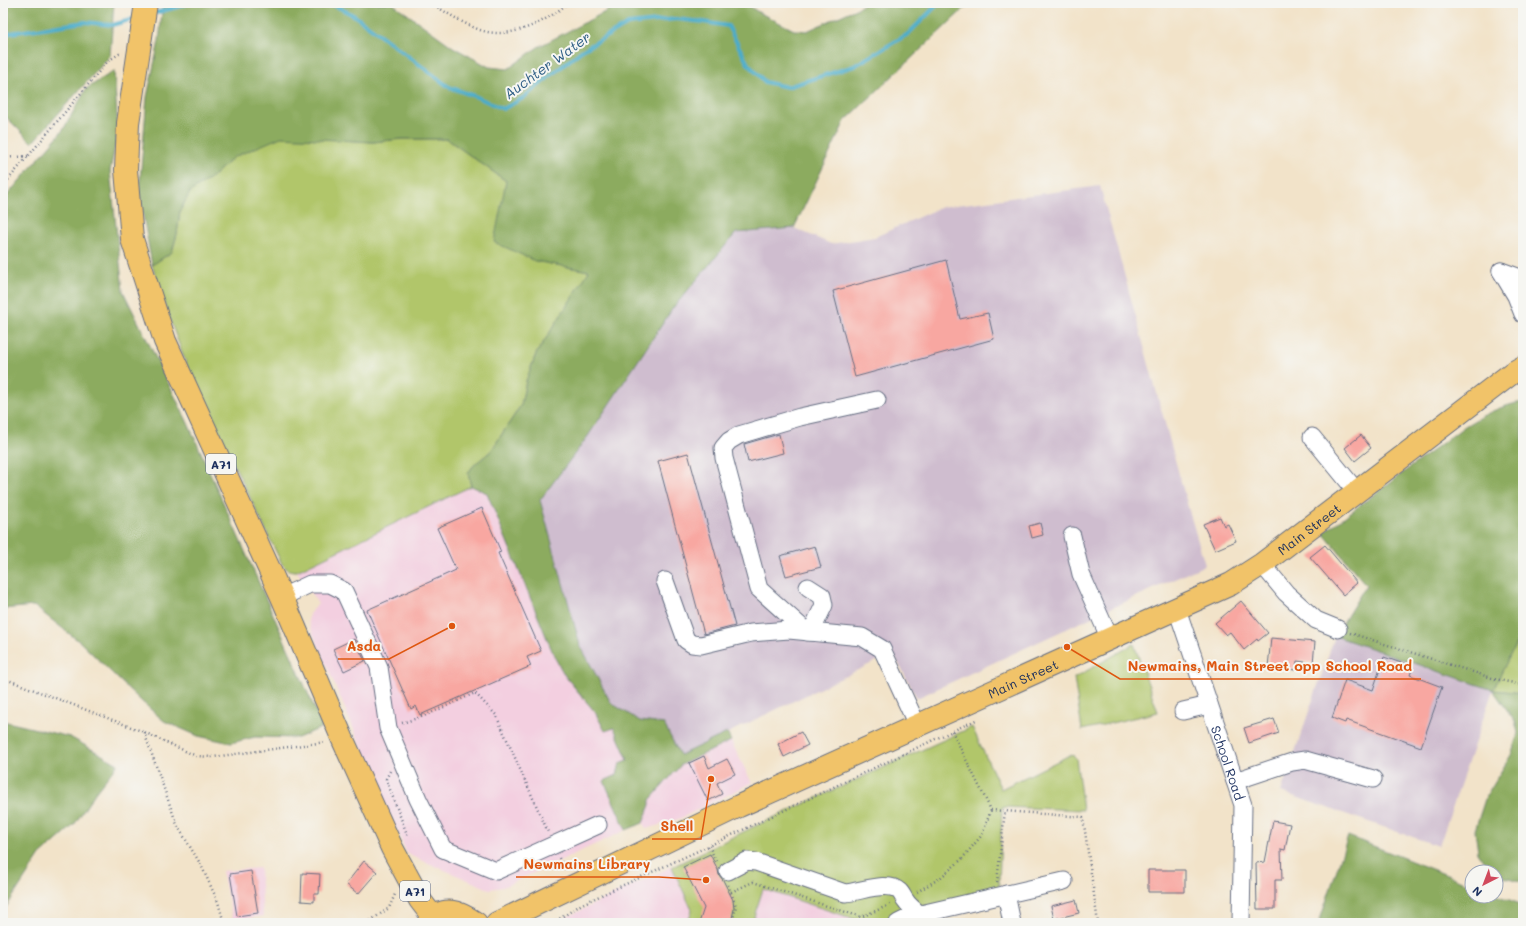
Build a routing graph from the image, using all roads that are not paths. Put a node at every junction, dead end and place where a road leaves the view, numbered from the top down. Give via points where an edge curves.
1 (146, 3) edge
2 (1523, 279) edge
3 (1523, 314) edge
4 (1523, 352) edge
5 (1517, 370) edge
6 (877, 400) dead end
7 (1312, 437) dead end
8 (1357, 492) junction
9 (1072, 536) dead end
10 (1262, 564) junction
11 (665, 580) dead end
12 (808, 588) dead end
13 (282, 596) junction
14 (1177, 609) junction
15 (1338, 629) road end
16 (809, 632) junction
17 (1110, 639) junction
18 (1209, 705) junction
19 (1183, 711) dead end
20 (918, 725) junction
21 (1374, 779) dead end
22 (1235, 781) junction
23 (598, 825) dead end
24 (728, 870) dead end
25 (1064, 882) dead end
26 (1001, 896) junction
27 (919, 914) junction
28 (431, 920) edge
29 (476, 923) edge
30 (497, 923) edge
31 (898, 923) edge
32 (1012, 923) edge
33 (1241, 923) edge

1 - 13 main road, A71 via 128,123 126,170 132,239 165,341
2 - 3 street via 1501,271
4 - 5 main road, Main Street
5 - 8 main road, Main Street
6 - 16 street via 739,435 723,448 759,589
7 - 8 street
8 - 10 main road, Main Street
9 - 17 street via 1081,574
10 - 14 main road, Main Street via 1231,584
10 - 15 street via 1286,593 1316,620
11 - 16 street via 686,640 692,644 701,645 751,633 789,630
12 - 16 street via 822,596 824,605
13 - 23 street via 310,584 330,584 344,591 379,666 388,728 418,799 443,849 496,871
13 - 28 main road, A71 via 392,848
14 - 17 main road, Main Street
14 - 18 street, School Road
16 - 20 street via 862,637 882,649
17 - 20 main road, Main Street via 948,722
18 - 19 street
18 - 22 street, School Road
20 - 30 main road, Main Street via 739,806 583,893
21 - 22 street via 1305,760
22 - 33 street, School Road via 1243,805
24 - 27 street via 747,861 756,862 845,893 893,886
25 - 26 street
26 - 27 street
26 - 32 street
27 - 31 street
28 - 29 main road via 442,912 450,911

